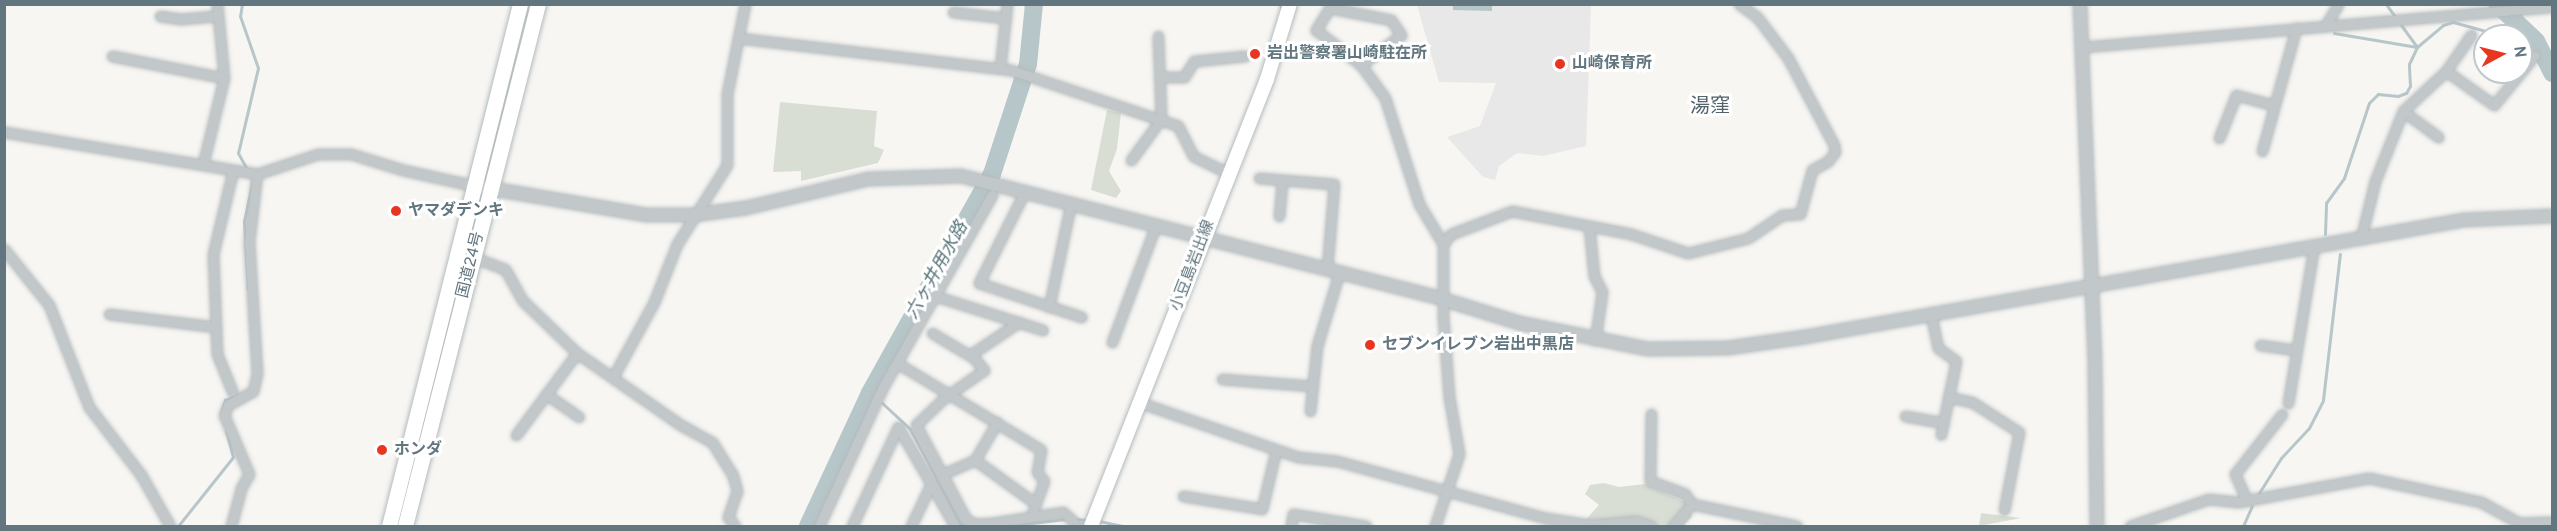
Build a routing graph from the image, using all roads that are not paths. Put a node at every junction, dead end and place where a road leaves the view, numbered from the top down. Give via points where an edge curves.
1 (217, 4) edge
2 (520, 4) edge
3 (538, 4) edge
4 (745, 4) edge
5 (1007, 4) edge
6 (1290, 4) edge
7 (1739, 4) edge
8 (2080, 4) edge
9 (2338, 4) edge
10 (1331, 6) edge
11 (2550, 8) edge
12 (953, 12) dead end
13 (160, 16) dead end
14 (218, 16) junction
15 (1005, 18) junction
16 (2326, 26) junction
17 (2296, 28) junction
18 (2471, 35) dead end
19 (1158, 36) dead end
20 (738, 38) junction
21 (2083, 47) junction
22 (112, 56) dead end
23 (1245, 56) dead end
24 (1361, 65) junction
25 (1000, 68) junction
26 (2446, 71) junction
27 (1160, 77) junction
28 (224, 78) junction
29 (2511, 84) edge
30 (2274, 105) junction
31 (2403, 111) junction
32 (1161, 119) junction
33 (4, 132) edge
34 (2438, 137) dead end
35 (2218, 138) dead end
36 (2262, 151) dead end
37 (1131, 160) dead end
38 (203, 164) junction
39 (233, 170) junction
40 (1228, 173) junction
41 (257, 174) junction
42 (1259, 178) dead end
43 (1282, 180) junction
44 (475, 186) junction
45 (491, 189) junction
46 (1025, 191) junction
47 (992, 195) dead end
48 (1071, 202) junction
49 (694, 215) junction
50 (1279, 216) dead end
51 (2553, 216) edge
52 (1156, 225) junction
53 (1589, 225) junction
54 (1203, 237) junction
55 (2361, 238) junction
56 (1443, 244) junction
57 (2314, 246) junction
58 (4, 249) edge
59 (473, 257) junction
60 (1334, 272) junction
61 (2092, 286) junction
62 (935, 296) junction
63 (1442, 298) junction
64 (1049, 307) junction
65 (109, 314) dead end
66 (1931, 315) junction
67 (1081, 317) dead end
68 (1019, 322) junction
69 (216, 327) junction
70 (1043, 330) dead end
71 (932, 333) dead end
72 (1595, 341) junction
73 (1112, 342) dead end
74 (2260, 345) dead end
75 (2295, 350) junction
76 (577, 352) junction
77 (970, 355) junction
78 (902, 366) dead end
79 (613, 377) junction
80 (1222, 379) dead end
81 (1313, 386) junction
82 (232, 391) dead end
83 (950, 393) junction
84 (546, 394) junction
85 (1948, 397) junction
86 (1141, 403) junction
87 (2288, 403) dead end
88 (1310, 411) dead end
89 (1651, 414) dead end
90 (2282, 414) dead end
91 (1905, 416) dead end
92 (579, 417) dead end
93 (997, 422) junction
94 (1943, 423) junction
95 (1941, 434) dead end
96 (516, 435) dead end
97 (1276, 450) junction
98 (975, 460) junction
99 (943, 474) junction
100 (931, 484) junction
101 (1447, 488) junction
102 (1183, 496) dead end
103 (2247, 501) junction
104 (1035, 504) junction
105 (1692, 504) junction
106 (2004, 510) dead end
107 (1031, 516) junction
108 (2553, 522) edge
109 (996, 524) edge
110 (170, 526) edge
111 (231, 526) edge
112 (389, 526) edge
113 (405, 526) edge
114 (735, 526) edge
115 (819, 526) edge
116 (852, 526) edge
117 (911, 526) edge
118 (955, 526) edge
119 (1078, 526) edge
120 (1091, 526) edge
121 (1291, 526) edge
122 (1366, 526) edge
123 (1435, 526) edge
124 (1651, 526) edge
125 (1673, 526) edge
126 (1797, 526) edge
127 (2097, 526) edge
128 (2130, 526) edge

1 - 14 street
2 - 44 highway, 国道24号
3 - 45 highway, 国道24号
4 - 20 street
5 - 15 street
6 - 40 main road, 小豆島岩出線 via 1267,79
7 - 53 street via 1757,17 1788,58 1834,145 1835,152 1828,161 1812,170 1800,214 1782,215 1748,238 1688,253
8 - 21 street
9 - 16 street
10 - 24 street via 1316,30
10 - 24 street via 1391,20 1401,35
11 - 16 street
12 - 15 street
13 - 14 street
14 - 28 street
15 - 25 street
16 - 17 street
17 - 21 street
17 - 30 street
18 - 26 street
19 - 27 street
20 - 25 street
20 - 49 street via 727,94 727,165
21 - 61 street
22 - 28 street
23 - 27 street via 1194,61 1184,77
24 - 56 street via 1384,98 1419,204
25 - 32 street
26 - 29 street via 2494,105
26 - 31 street
27 - 32 street
28 - 38 street
30 - 35 street via 2236,95
30 - 36 street
31 - 34 street
31 - 55 street via 2375,181
32 - 37 street
32 - 40 street via 1178,126 1193,156
33 - 38 street
38 - 39 street
39 - 41 street
39 - 69 street via 213,254
40 - 54 main road, 小豆島岩出線
41 - 44 street via 318,154 351,154
41 - 111 street via 249,241 257,373 253,391 228,405 224,415 249,474
42 - 43 street
43 - 50 street
43 - 60 street via 1334,184
44 - 45 street
44 - 112 highway, 国道24号
45 - 49 street via 646,215
45 - 59 highway, 国道24号
46 - 48 street
46 - 49 street via 961,176 912,175 869,179
46 - 64 street via 979,283
47 - 62 street
48 - 52 street
48 - 64 street
49 - 79 street via 677,244 654,302
51 - 55 street via 2464,220
52 - 54 street
52 - 73 street
53 - 56 street via 1512,211 1451,234
53 - 72 street via 1594,276 1602,292
54 - 60 street
54 - 86 main road, 小豆島岩出線
55 - 57 street
56 - 63 street
57 - 61 street
57 - 75 street
58 - 110 street via 49,304 89,407 141,475
59 - 76 street via 505,269 523,301
59 - 113 highway, 国道24号
60 - 63 street
60 - 81 street via 1317,346
61 - 66 street
61 - 127 street
62 - 68 street
62 - 115 street via 883,387
63 - 72 street via 1519,323
63 - 101 street via 1449,398 1459,454
64 - 67 street
65 - 69 street
66 - 72 street via 1728,348 1648,349
66 - 85 street via 1938,348 1956,361
68 - 70 street
68 - 77 street
69 - 82 street via 217,354
71 - 77 street
74 - 75 street
75 - 87 street
76 - 79 street
76 - 84 street
77 - 83 street via 984,370
78 - 83 street
79 - 114 street via 679,424 712,442 737,491 728,517
80 - 81 street
81 - 88 street
83 - 93 street
83 - 99 street via 916,424
84 - 92 street
84 - 96 street
85 - 94 street
85 - 106 street via 1972,402 2019,432
86 - 97 street
86 - 120 main road, 小豆島岩出線
89 - 105 street via 1650,481 1685,494
90 - 103 street via 2235,474
91 - 94 street
93 - 98 street
93 - 104 street via 1041,450 1037,472 1044,481
94 - 95 street
97 - 101 street
97 - 102 street via 1262,509
98 - 99 street
98 - 104 street
99 - 109 street via 966,519 975,524
100 - 116 street via 898,427
100 - 117 street
100 - 118 street
101 - 123 street
101 - 124 street via 1545,518 1592,525 1636,521
103 - 108 street via 2369,478 2481,502 2519,523
103 - 128 street via 2209,499
104 - 107 street
105 - 125 street
105 - 126 street
107 - 109 street
107 - 119 street via 1063,512
121 - 122 street via 1293,514

